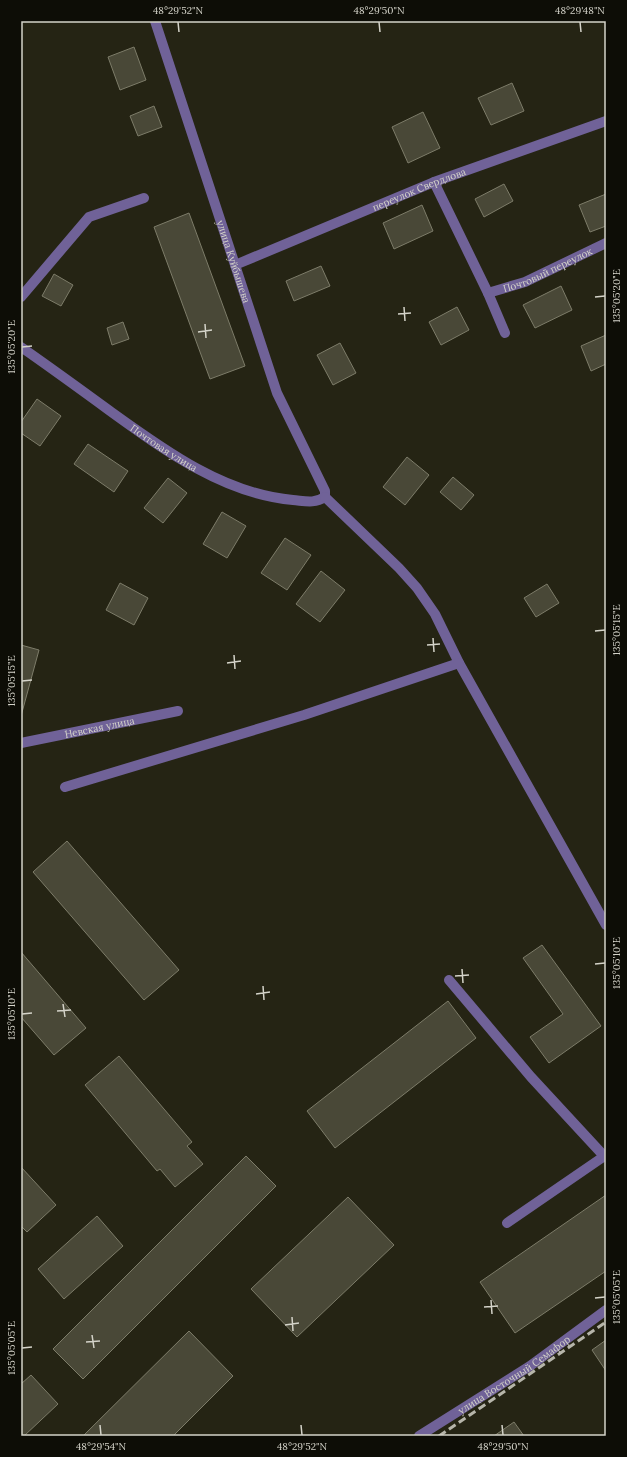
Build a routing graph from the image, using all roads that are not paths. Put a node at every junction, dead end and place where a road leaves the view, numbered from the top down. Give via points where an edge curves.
1 (155, 21) edge
2 (606, 122) edge
3 (434, 182) junction
4 (144, 198) dead end
5 (606, 243) edge
6 (234, 265) junction
7 (488, 293) junction
8 (21, 297) edge
9 (505, 333) dead end
10 (21, 347) edge
11 (325, 497) junction
12 (459, 663) junction
13 (178, 711) dead end
14 (21, 743) edge
15 (65, 787) dead end
16 (606, 925) edge
17 (449, 980) dead end
18 (605, 1155) edge
19 (507, 1223) dead end
20 (606, 1310) edge
21 (419, 1436) edge

1 - 6 street, улица Куйбышева
2 - 3 street, переулок Свердлова
3 - 6 street, переулок Свердлова
3 - 7 street
4 - 8 street via 89,217
5 - 7 street, Почтовый переулок via 525,282
6 - 11 street, улица Куйбышева via 277,393 325,491
7 - 9 street
10 - 11 street, Почтовая улица via 151,440 224,482 273,498 316,502
11 - 12 street via 417,588 435,614
12 - 15 street via 304,715
12 - 16 street
13 - 14 street, Невская улица
17 - 18 street via 531,1077
18 - 19 street
20 - 21 street, улица Восточный Семафор via 530,1366

